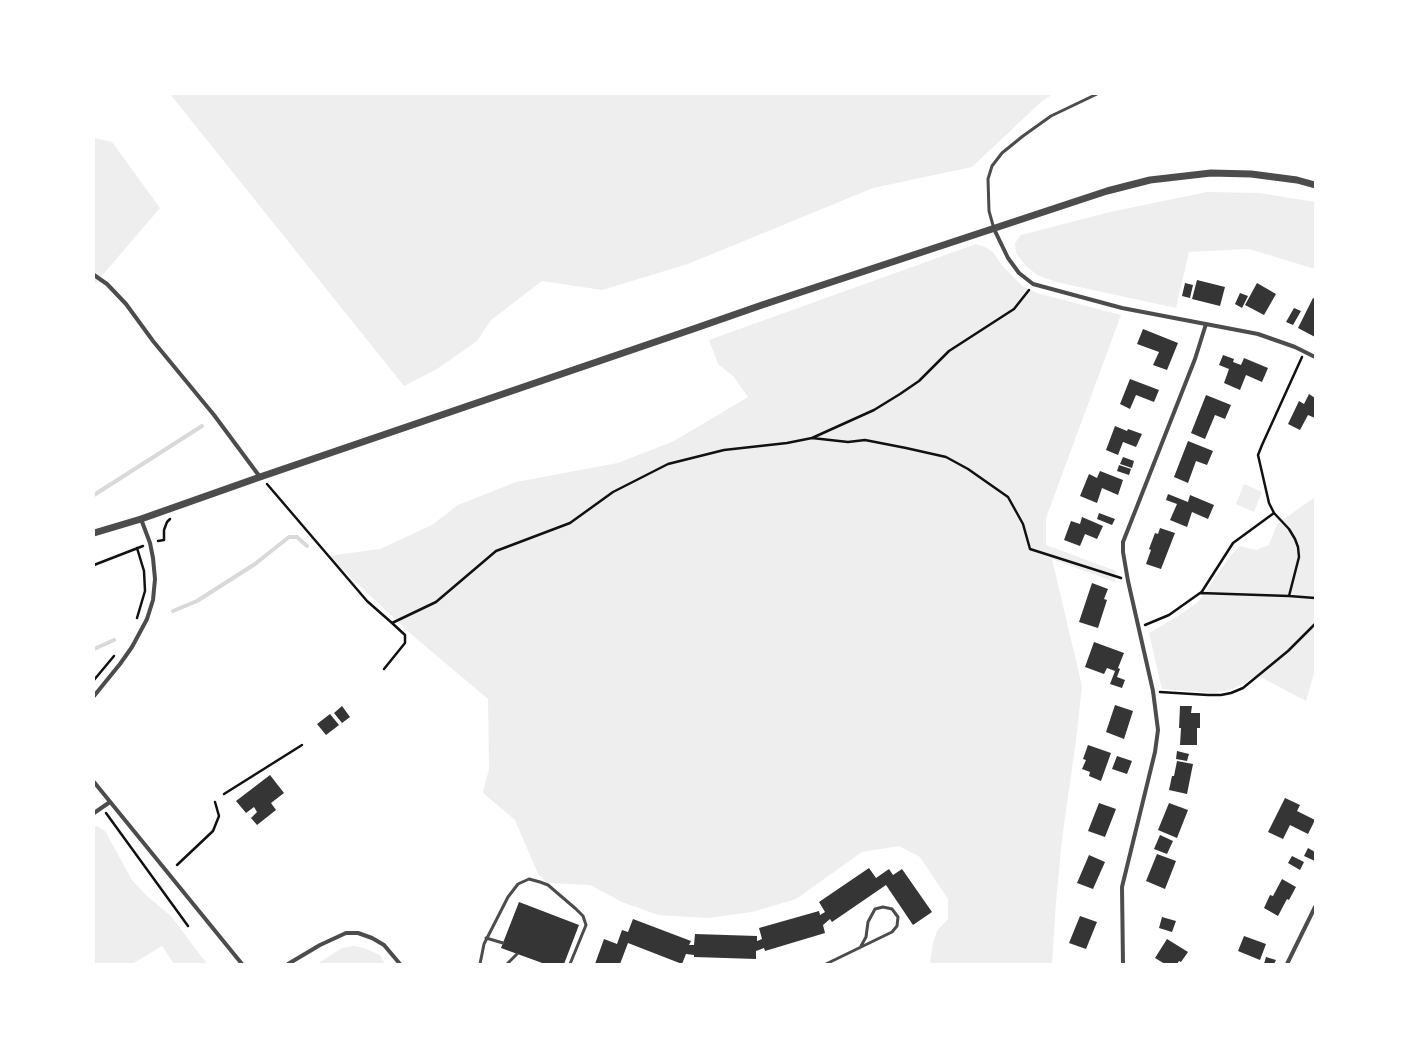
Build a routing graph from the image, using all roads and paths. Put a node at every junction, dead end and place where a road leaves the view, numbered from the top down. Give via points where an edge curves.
1 (1097, 94) edge
2 (1315, 185) edge
3 (994, 229) junction
4 (94, 275) edge
5 (1033, 284) junction
6 (1206, 324) junction
7 (1304, 352) junction
8 (1315, 357) edge
9 (812, 438) junction
10 (260, 477) junction
11 (268, 485) junction
12 (260, 487) dead end
13 (1274, 513) junction
14 (174, 516) dead end
15 (141, 519) junction
16 (94, 533) edge
17 (150, 543) junction
18 (137, 548) junction
19 (94, 565) edge
20 (1128, 581) junction
21 (1200, 593) junction
22 (1289, 596) junction
23 (1315, 598) edge
24 (137, 619) dead end
25 (392, 623) junction
26 (1315, 624) edge
27 (1139, 628) junction
28 (115, 655) dead end
29 (384, 669) dead end
30 (94, 680) edge
31 (1154, 691) junction
32 (94, 696) edge
33 (302, 745) dead end
34 (94, 782) edge
35 (224, 794) dead end
36 (110, 802) junction
37 (215, 802) dead end
38 (102, 808) junction
39 (94, 813) edge
40 (176, 865) dead end
41 (1315, 907) edge
42 (188, 926) dead end
43 (486, 938) junction
44 (503, 943) dead end
45 (861, 946) junction
46 (517, 954) dead end
47 (242, 964) edge
48 (288, 964) edge
49 (400, 964) edge
50 (480, 964) edge
51 (507, 964) edge
52 (570, 964) edge
53 (826, 964) edge
54 (1123, 964) edge
55 (1287, 964) edge

1 - 3 lane via 1051,116 1022,136 992,166 988,179 989,211
2 - 3 street via 1252,174 1211,173 1150,180 1107,191
3 - 5 street via 1008,258 1019,273
3 - 10 street via 762,305
4 - 10 street via 108,284 126,304
5 - 6 street via 1122,308
5 - 9 path via 1014,309 949,351 919,381 874,410
6 - 7 street via 1258,334
6 - 20 street via 1195,359 1123,542
7 - 8 street
7 - 13 path via 1258,456 1269,503
9 - 20 path via 848,442 866,440 946,457 1008,496 1023,524 1030,549
9 - 25 path via 787,444 724,450 668,464 613,492 570,524 496,551 436,602
10 - 11 path
10 - 15 street
11 - 12 path
11 - 25 path via 367,601
13 - 21 path via 1233,543
13 - 22 path via 1289,529 1298,547
14 - 17 path via 167,522 164,540
15 - 16 street
15 - 17 street
17 - 18 path
17 - 32 street via 155,579 153,600 147,619 132,647
18 - 19 path
18 - 24 path via 144,571 145,590
20 - 27 street
21 - 22 path
21 - 27 path via 1169,615
22 - 23 path
25 - 29 path via 405,635 405,643
26 - 31 path via 1288,651 1243,688 1231,693 1208,695
27 - 31 street
28 - 30 path
31 - 54 street via 1158,730 1155,752 1122,887
33 - 35 path
34 - 36 street
36 - 38 street
36 - 47 street
37 - 40 path via 219,816 214,831
38 - 39 street
38 - 42 path
41 - 55 street
43 - 44 lane
43 - 50 lane
43 - 52 lane via 518,884 529,879 540,882 583,916 586,926
45 - 45 lane via 886,935 897,926 898,917 892,910 883,907 875,909
45 - 53 lane
46 - 51 lane
48 - 49 street via 346,933 372,938 384,945

